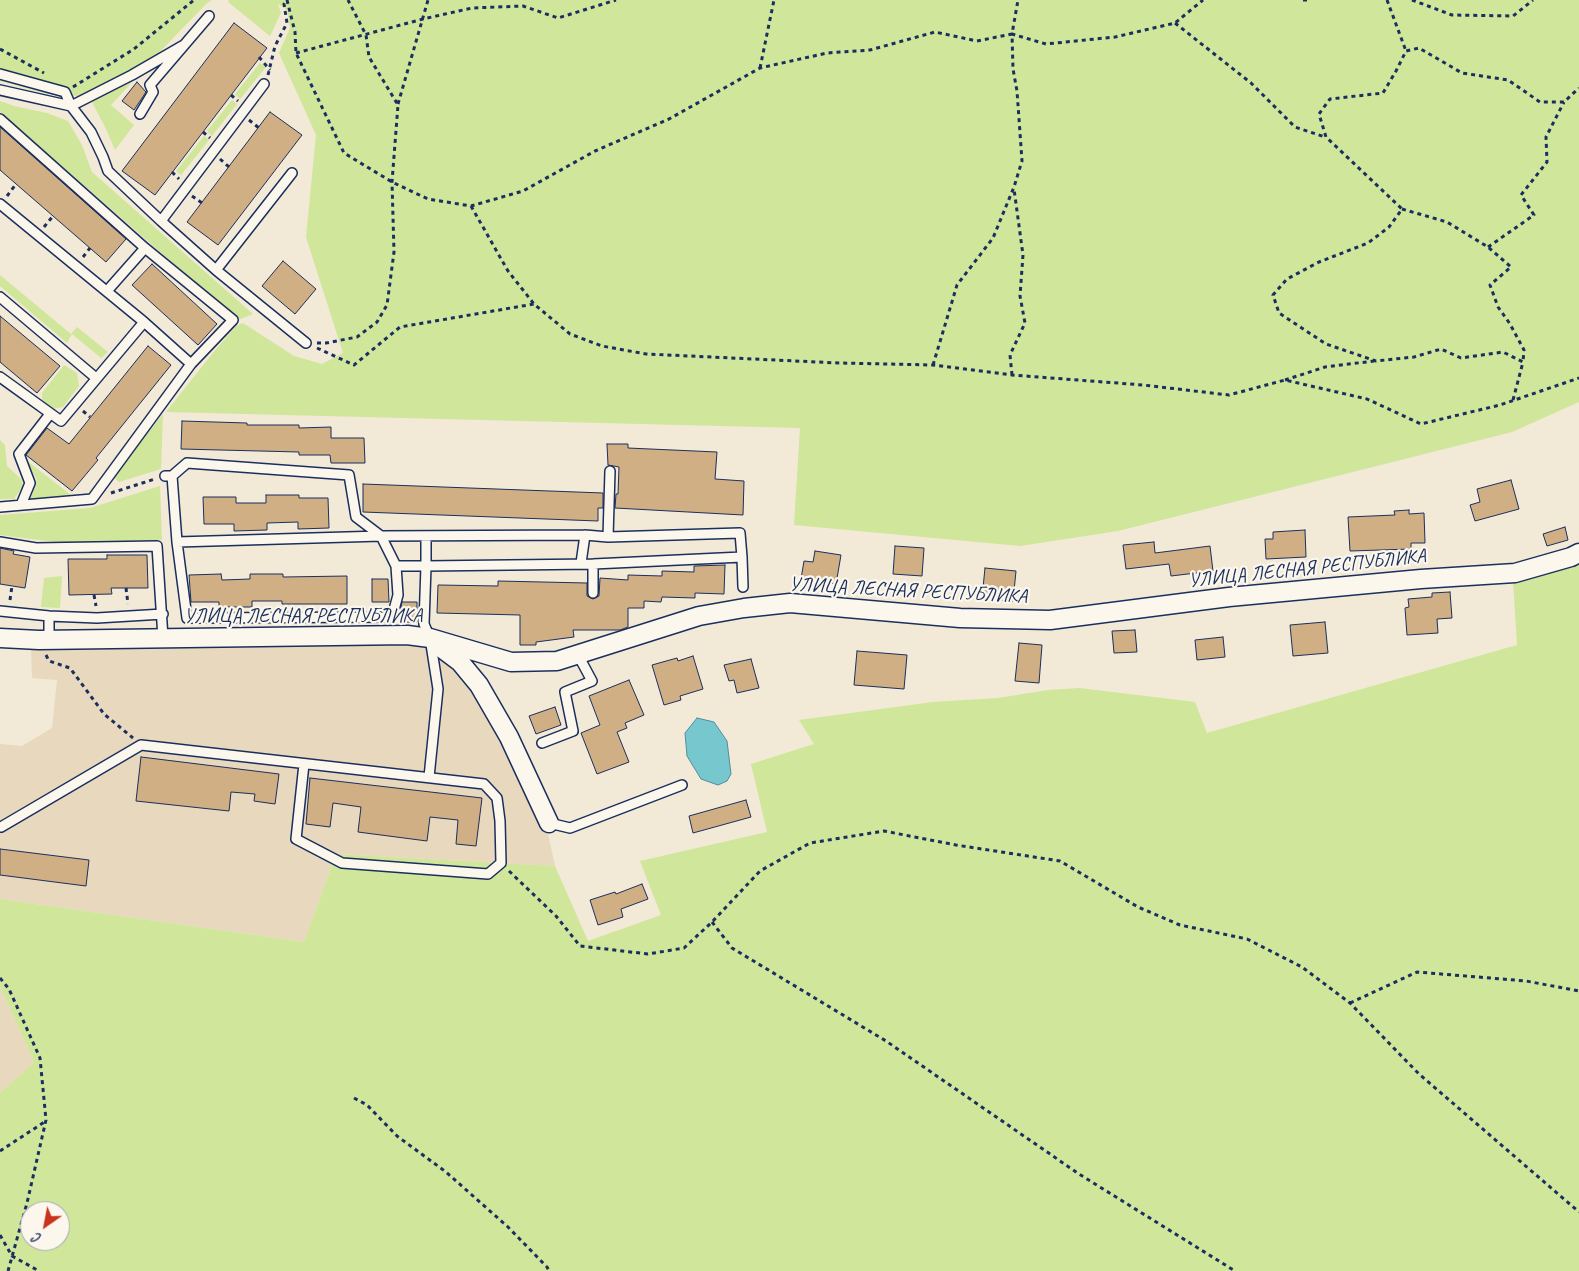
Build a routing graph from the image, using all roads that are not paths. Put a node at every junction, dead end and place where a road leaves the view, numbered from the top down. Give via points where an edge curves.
1 (209, 16) dead end
2 (184, 45) junction
3 (0, 74) edge
4 (264, 84) dead end
5 (0, 90) edge
6 (70, 106) junction
7 (140, 114) dead end
8 (0, 119) edge
9 (292, 174) dead end
10 (0, 204) edge
11 (161, 221) junction
12 (145, 248) junction
13 (216, 270) junction
14 (107, 291) junction
15 (0, 297) edge
16 (144, 322) junction
17 (306, 343) road end
18 (191, 364) junction
19 (0, 377) edge
20 (96, 378) junction
21 (50, 414) junction
22 (610, 471) dead end
23 (22, 505) junction
24 (0, 507) edge
25 (585, 535) junction
26 (381, 536) junction
27 (426, 536) junction
28 (608, 536) junction
29 (0, 542) edge
30 (178, 542) junction
31 (1579, 553) edge
32 (742, 557) junction
33 (581, 563) junction
34 (593, 564) junction
35 (396, 566) junction
36 (426, 566) junction
37 (744, 587) dead end
38 (593, 593) dead end
39 (0, 610) edge
40 (163, 614) junction
41 (49, 616) junction
42 (0, 638) edge
43 (164, 638) junction
44 (430, 638) junction
45 (49, 640) junction
46 (578, 655) junction
47 (542, 743) dead end
48 (304, 764) junction
49 (428, 778) junction
50 (682, 785) dead end
51 (549, 823) joint
52 (1, 827) dead end

1 - 2 lane
2 - 6 lane
2 - 7 lane via 150,86 153,92
3 - 6 lane via 65,92
4 - 11 lane
5 - 6 lane
6 - 11 lane via 91,132 108,171
8 - 12 lane
9 - 13 lane
10 - 14 lane
11 - 13 lane
12 - 14 lane
12 - 18 lane via 233,320
13 - 17 lane
14 - 16 lane
15 - 20 lane
16 - 18 lane
16 - 20 lane
18 - 23 lane via 92,500
19 - 21 lane
20 - 21 lane via 61,421
21 - 23 lane via 19,454 30,483
22 - 28 lane
23 - 24 lane
25 - 27 lane
25 - 28 lane
25 - 33 lane
26 - 27 lane
26 - 30 lane
26 - 30 lane via 356,517 349,475 187,463 169,476
26 - 35 lane
27 - 36 lane
28 - 32 lane via 740,533
29 - 40 lane via 36,548 157,546
30 - 35 lane via 187,618 392,617 398,595
31 - 46 street, УЛИЦА ЛЕСНАЯ РЕСПУБЛИКА via 1515,573 1229,597 1050,620 960,618 790,603 698,616
32 - 34 lane
32 - 37 lane
33 - 34 lane
33 - 36 lane
34 - 38 lane
35 - 36 lane
36 - 44 lane via 424,624
39 - 41 lane
40 - 41 lane via 97,618
40 - 43 lane
41 - 45 lane
42 - 45 street, УЛИЦА ЛЕСНАЯ РЕСПУБЛИКА
43 - 44 street, УЛИЦА ЛЕСНАЯ РЕСПУБЛИКА via 407,635
43 - 45 street, УЛИЦА ЛЕСНАЯ РЕСПУБЛИКА
44 - 46 street, УЛИЦА ЛЕСНАЯ РЕСПУБЛИКА via 511,662 557,662
44 - 49 lane via 438,689
44 - 51 street via 460,662 479,685 509,737
46 - 47 lane via 592,681 565,692 573,731
48 - 49 lane
48 - 49 lane via 296,839 342,862 488,874 500,863 497,798 484,784
48 - 52 lane via 141,745
50 - 51 lane via 570,828

